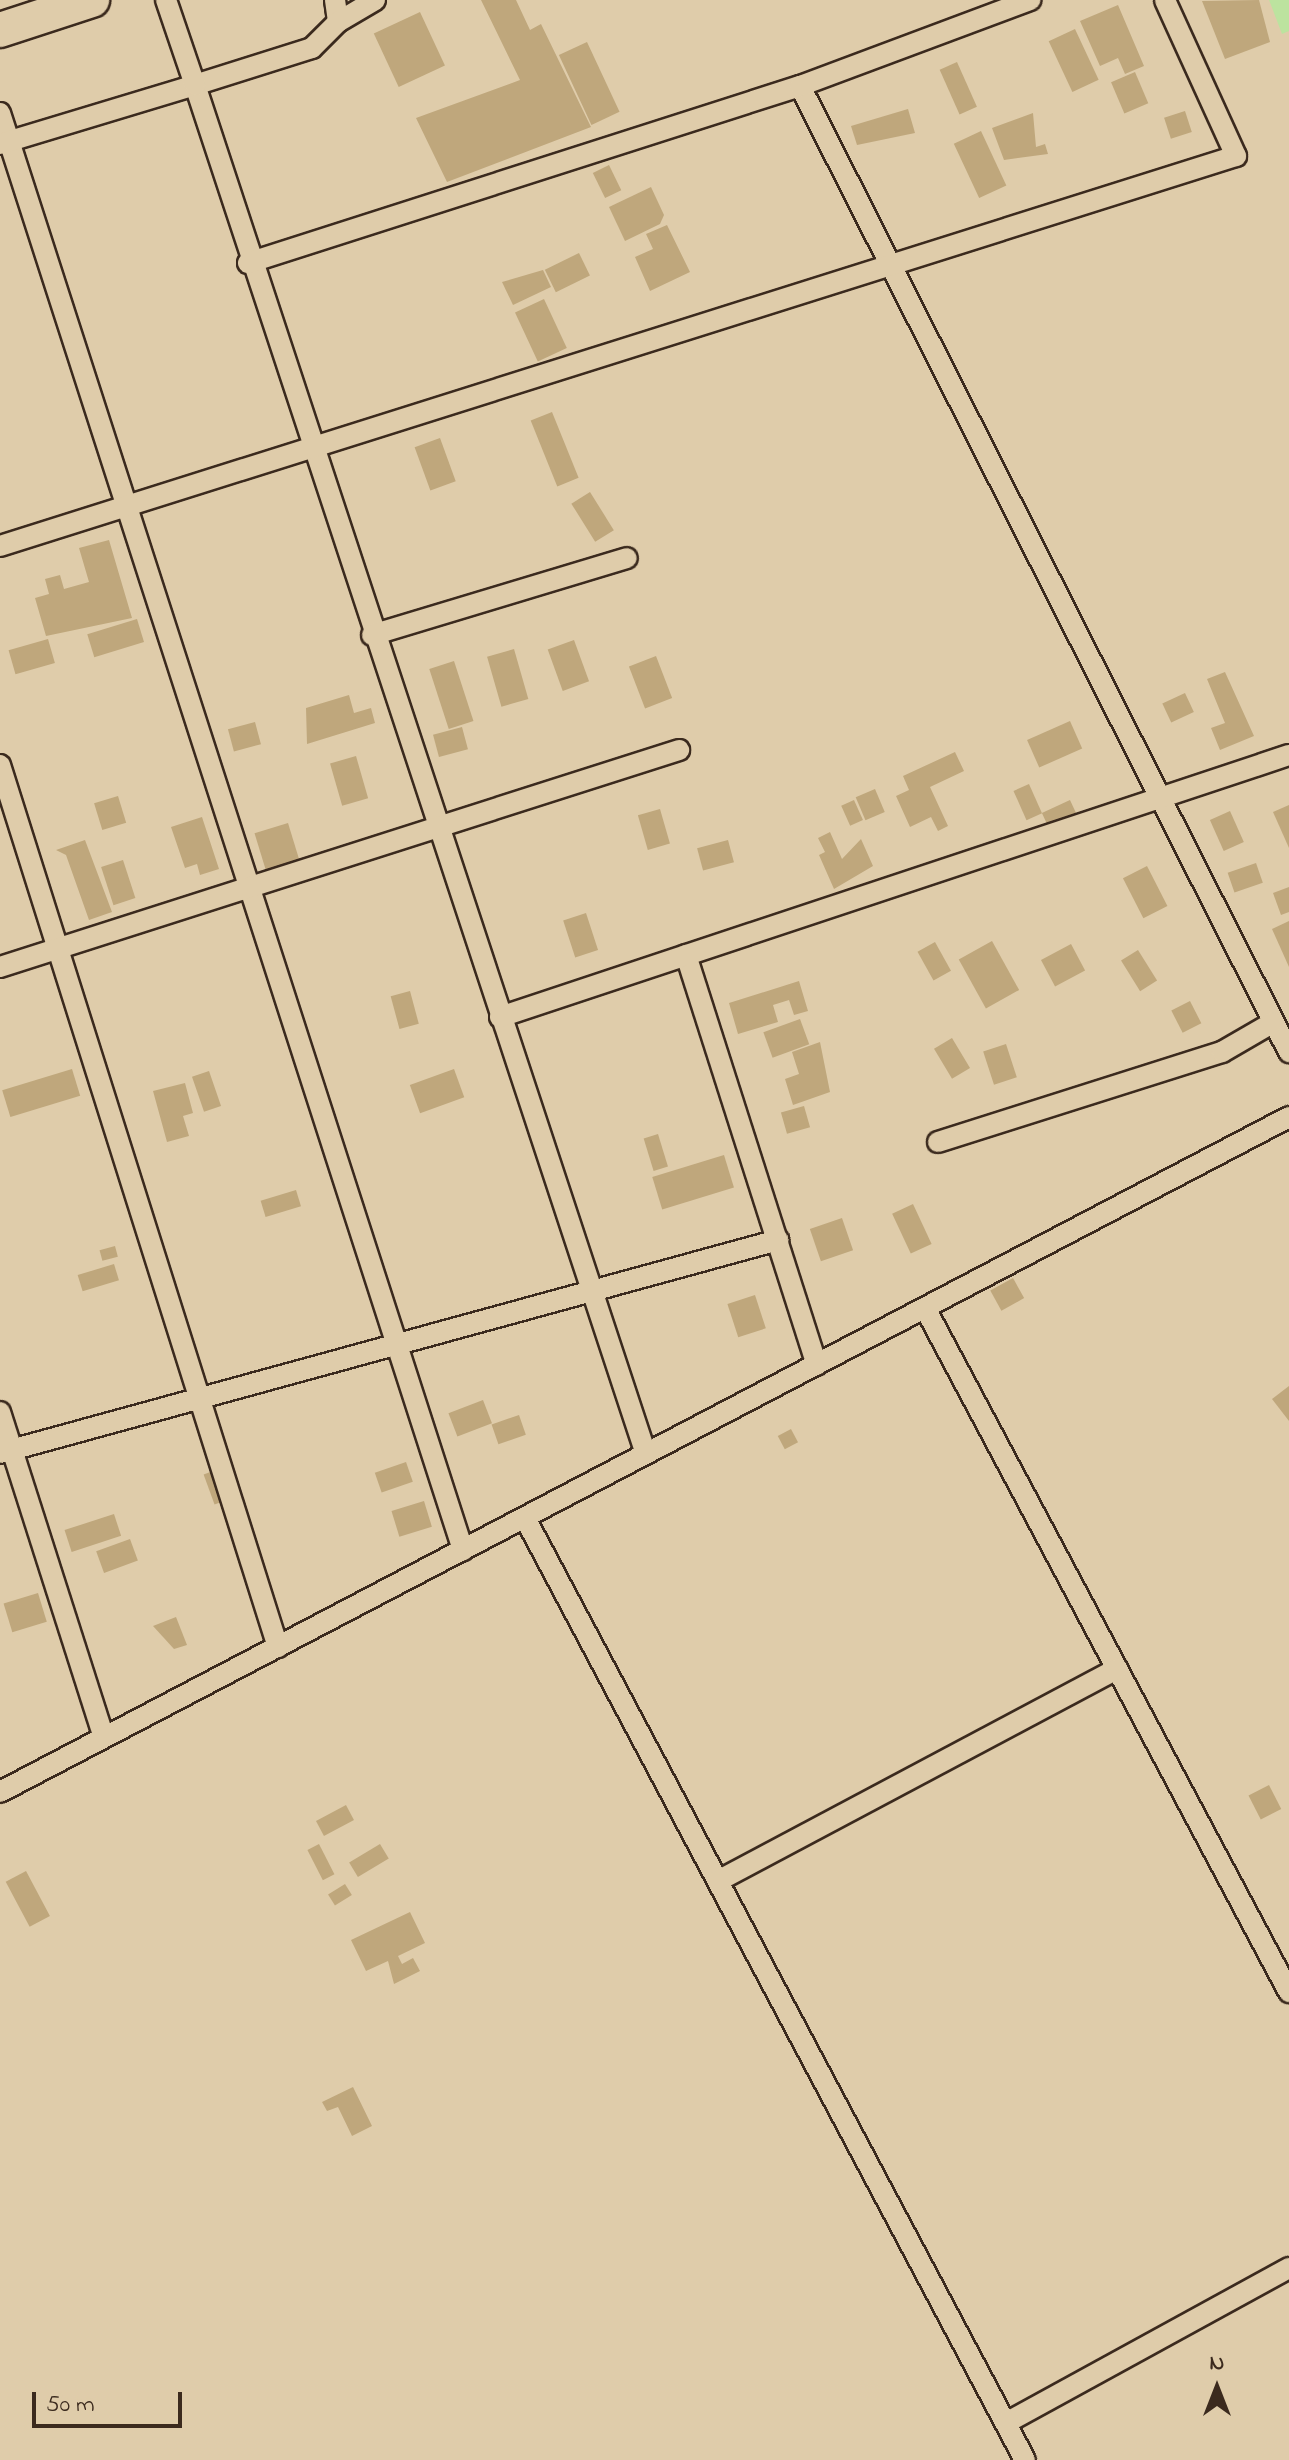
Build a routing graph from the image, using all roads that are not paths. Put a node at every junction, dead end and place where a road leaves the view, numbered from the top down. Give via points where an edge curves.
1 (92, 0) edge
2 (166, 0) edge
3 (335, 0) edge
4 (375, 0) edge
5 (1030, 0) edge
6 (1165, 0) edge
7 (338, 22) junction
8 (0, 30) edge
9 (195, 85) junction
10 (800, 86) junction
11 (0, 113) edge
12 (5, 143) edge
13 (248, 263) junction
14 (886, 266) junction
15 (309, 445) junction
16 (126, 505) junction
17 (0, 546) edge
18 (627, 558) dead end
19 (372, 635) junction
20 (679, 750) dead end
21 (1289, 755) edge
22 (0, 765) edge
23 (1159, 798) junction
24 (438, 831) junction
25 (250, 889) junction
26 (58, 949) junction
27 (686, 955) junction
28 (0, 967) edge
29 (500, 1017) junction
30 (1272, 1023) junction
31 (1289, 1052) edge
32 (1289, 1117) edge
33 (938, 1142) dead end
34 (778, 1240) junction
35 (593, 1294) junction
36 (925, 1308) junction
37 (397, 1346) junction
38 (817, 1365) junction
39 (199, 1399) junction
40 (0, 1412) edge
41 (6, 1451) edge
42 (646, 1454) junction
43 (525, 1518) junction
44 (463, 1550) junction
45 (278, 1647) junction
46 (1117, 1669) junction
47 (104, 1737) junction
48 (0, 1792) edge
49 (718, 1881) junction
50 (1283, 1966) edge
51 (1289, 1992) edge
52 (1289, 2268) edge
53 (1006, 2423) junction
54 (1025, 2460) edge

1 - 8 highway
2 - 9 street
3 - 7 street
4 - 7 street
5 - 10 street
6 - 14 street via 1236,156
7 - 9 street via 312,48
9 - 12 street
9 - 13 street
10 - 13 street
10 - 14 street
11 - 12 street
12 - 16 street
13 - 15 street
14 - 15 street via 539,382
14 - 23 street
15 - 16 street
15 - 19 street
16 - 17 street
16 - 25 street
18 - 19 street
19 - 24 street
20 - 24 street
21 - 23 street
22 - 26 street
23 - 27 street
23 - 30 street
24 - 25 street
24 - 29 street
25 - 26 street
25 - 37 street
26 - 28 street
26 - 39 street
27 - 29 street
27 - 34 street
29 - 35 street
30 - 31 street
30 - 33 street via 1222,1052
32 - 36 street
34 - 35 street
34 - 38 street
35 - 37 street
35 - 42 street
36 - 38 street
36 - 46 street
37 - 39 street
37 - 44 street
38 - 42 street
39 - 41 street
39 - 45 street
40 - 41 street
41 - 47 street
42 - 43 street
43 - 44 street
43 - 49 street
44 - 45 street
45 - 47 street
46 - 49 street
46 - 50 street
47 - 48 street
49 - 53 street
50 - 51 street
52 - 53 street
53 - 54 street

